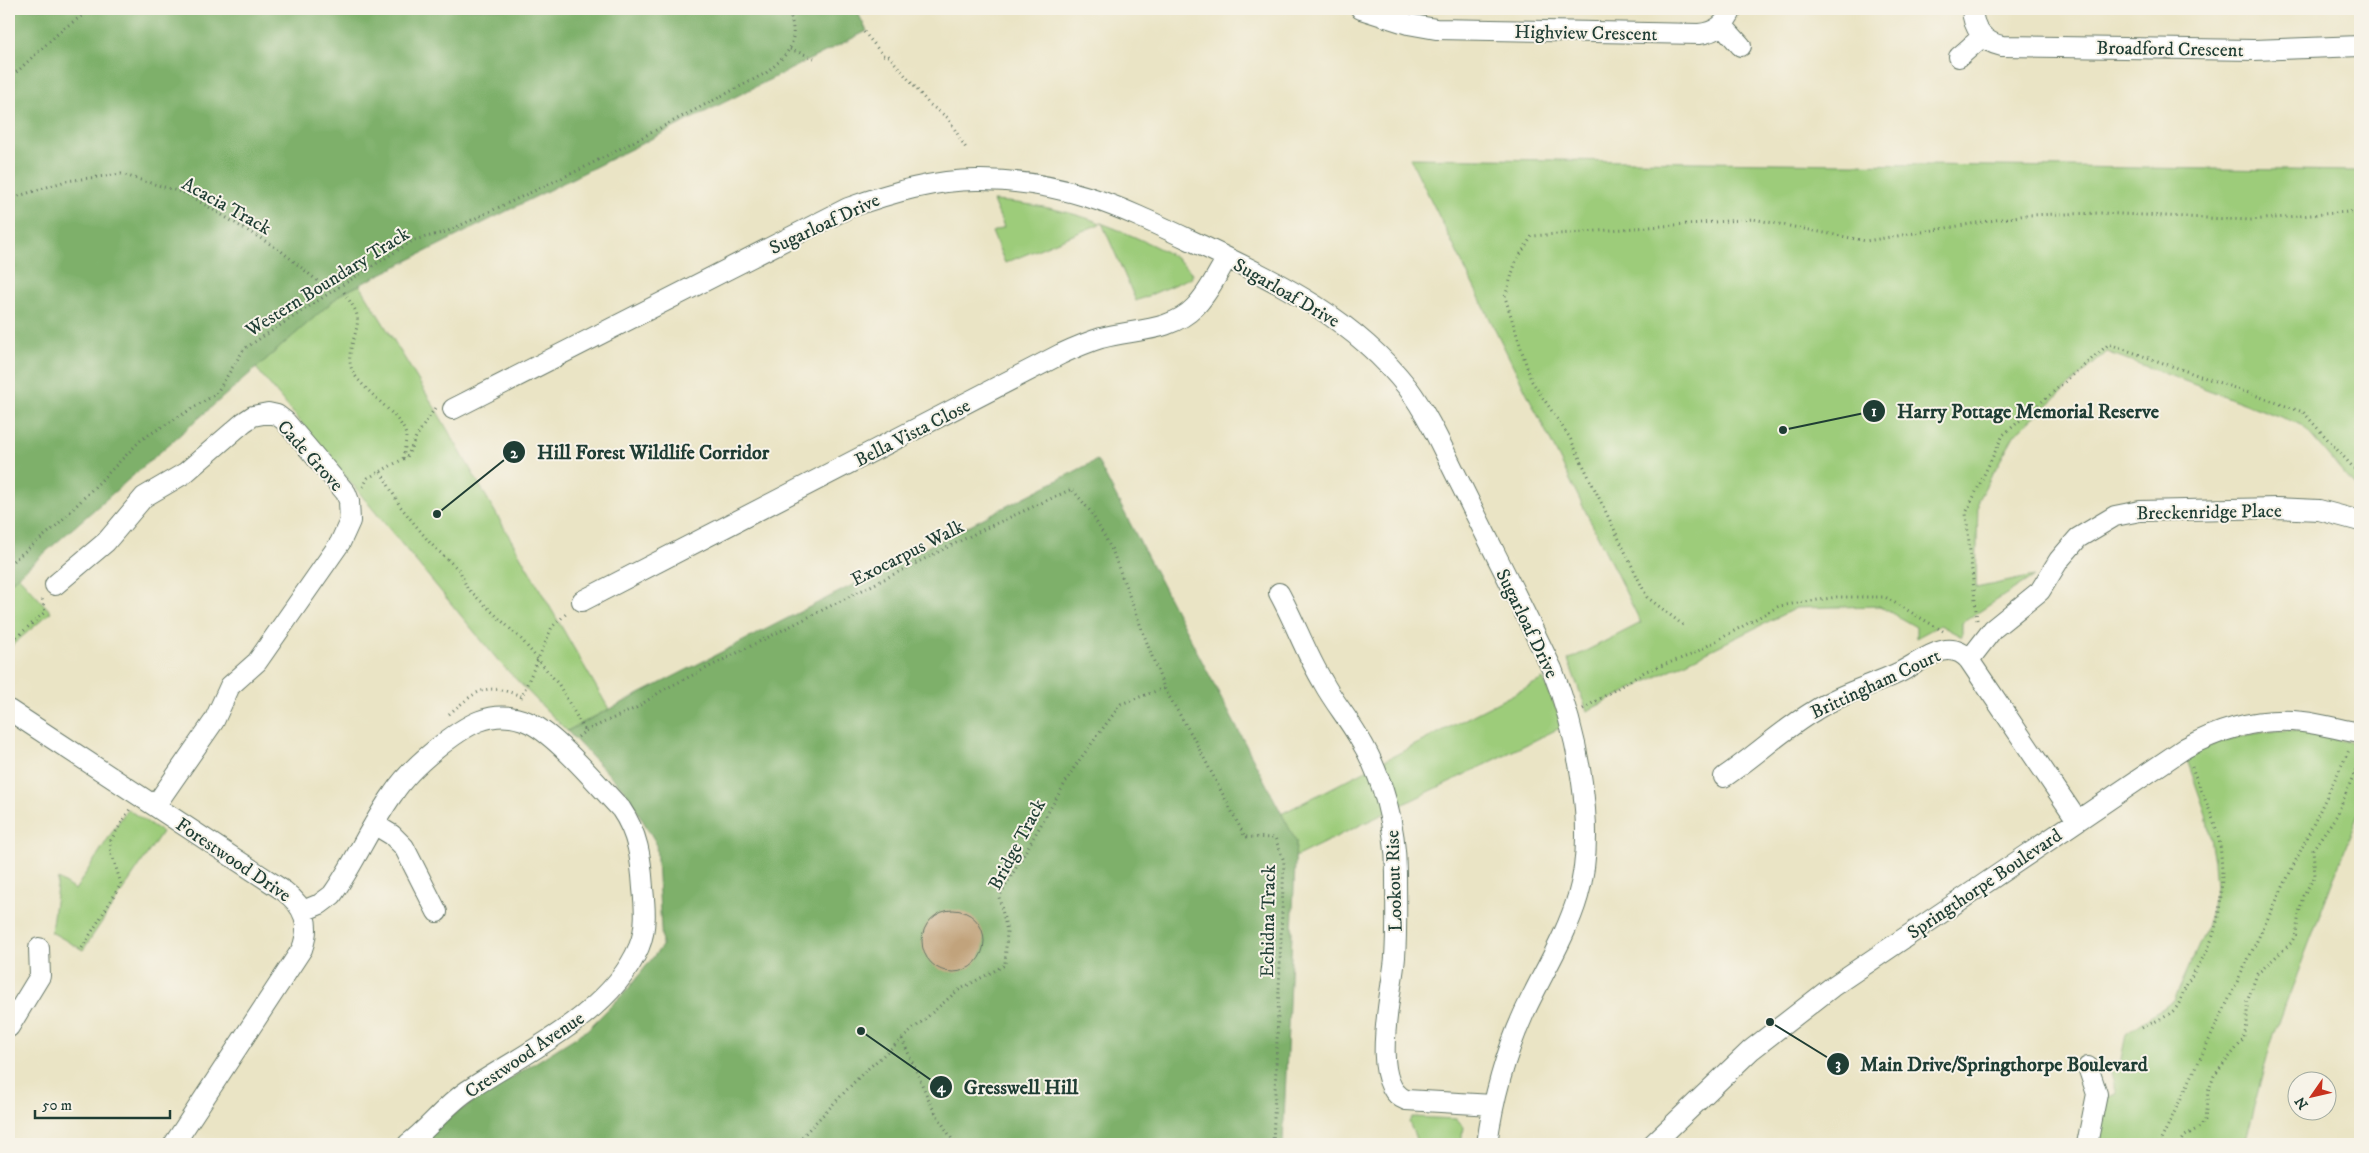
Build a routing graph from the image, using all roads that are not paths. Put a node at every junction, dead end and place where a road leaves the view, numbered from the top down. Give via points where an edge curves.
1 (1361, 9) edge
2 (1972, 9) edge
3 (1727, 17) edge
4 (1982, 36) junction
5 (1741, 46) dead end
6 (2360, 46) edge
7 (1959, 57) dead end
8 (1226, 258) junction
9 (453, 410) road end
10 (2360, 521) edge
11 (55, 585) road end
12 (1279, 594) dead end
13 (582, 601) road end
14 (1974, 652) junction
15 (9, 710) edge
16 (2358, 733) edge
17 (1724, 777) dead end
18 (146, 810) junction
19 (2078, 820) junction
20 (374, 824) junction
21 (303, 911) junction
22 (437, 912) dead end
23 (39, 948) dead end
24 (9, 1027) edge
25 (2088, 1067) dead end
26 (1493, 1105) junction
27 (174, 1144) edge
28 (408, 1144) edge
29 (1487, 1144) edge
30 (1653, 1144) edge
31 (2087, 1144) edge

1 - 3 street, Highview Crescent via 1424,28 1453,30 1699,34 1708,32
2 - 4 street via 1973,19
3 - 5 street, Highview Crescent
4 - 6 street, Broadford Crescent via 2002,46 2254,50
4 - 7 street
8 - 9 street, Sugarloaf Drive via 1129,211 1064,189 979,180 924,186 893,193 831,216
8 - 13 street, Bella Vista Close via 1204,296 1180,318 1154,328 1101,338 1061,354
8 - 26 street, Sugarloaf Drive via 1292,291 1340,321 1379,354 1410,391 1445,454 1560,690 1582,784 1585,819 1583,876 1562,938 1513,1039
10 - 14 street, Breckenridge Place via 2319,510 2277,508 2140,511 2115,516 2078,538 2034,597 1993,628
11 - 18 street, Cade Grove via 106,542 144,497 184,473 244,422 260,414 277,416 285,421 341,486 349,501 350,520 340,543 257,662 230,686 214,721
12 - 26 street, Lookout Rise via 1321,680 1368,753 1392,823 1396,868 1395,957 1384,1032 1391,1088 1406,1100
14 - 17 street, Brittingham Court via 1946,649 1834,700 1796,722
14 - 19 street, Brittingham Court
15 - 18 street, Forestwood Drive
16 - 19 street, Springthorpe Boulevard via 2284,721 2243,724 2223,730 2185,748
18 - 21 street, Forestwood Drive via 284,891
19 - 30 street, Springthorpe Boulevard via 1817,998 1746,1054
20 - 21 street, Crestwood Avenue via 332,895
20 - 22 street via 404,847
20 - 28 street, Crestwood Avenue via 403,780 448,739 481,719 512,717 541,729 621,809 635,833 642,864 645,910 639,947 615,983 585,1015 466,1092
21 - 27 street, Forestwood Drive via 307,930 302,949
23 - 24 street via 40,976
25 - 31 street via 2097,1094
26 - 29 street, Sugarloaf Drive

